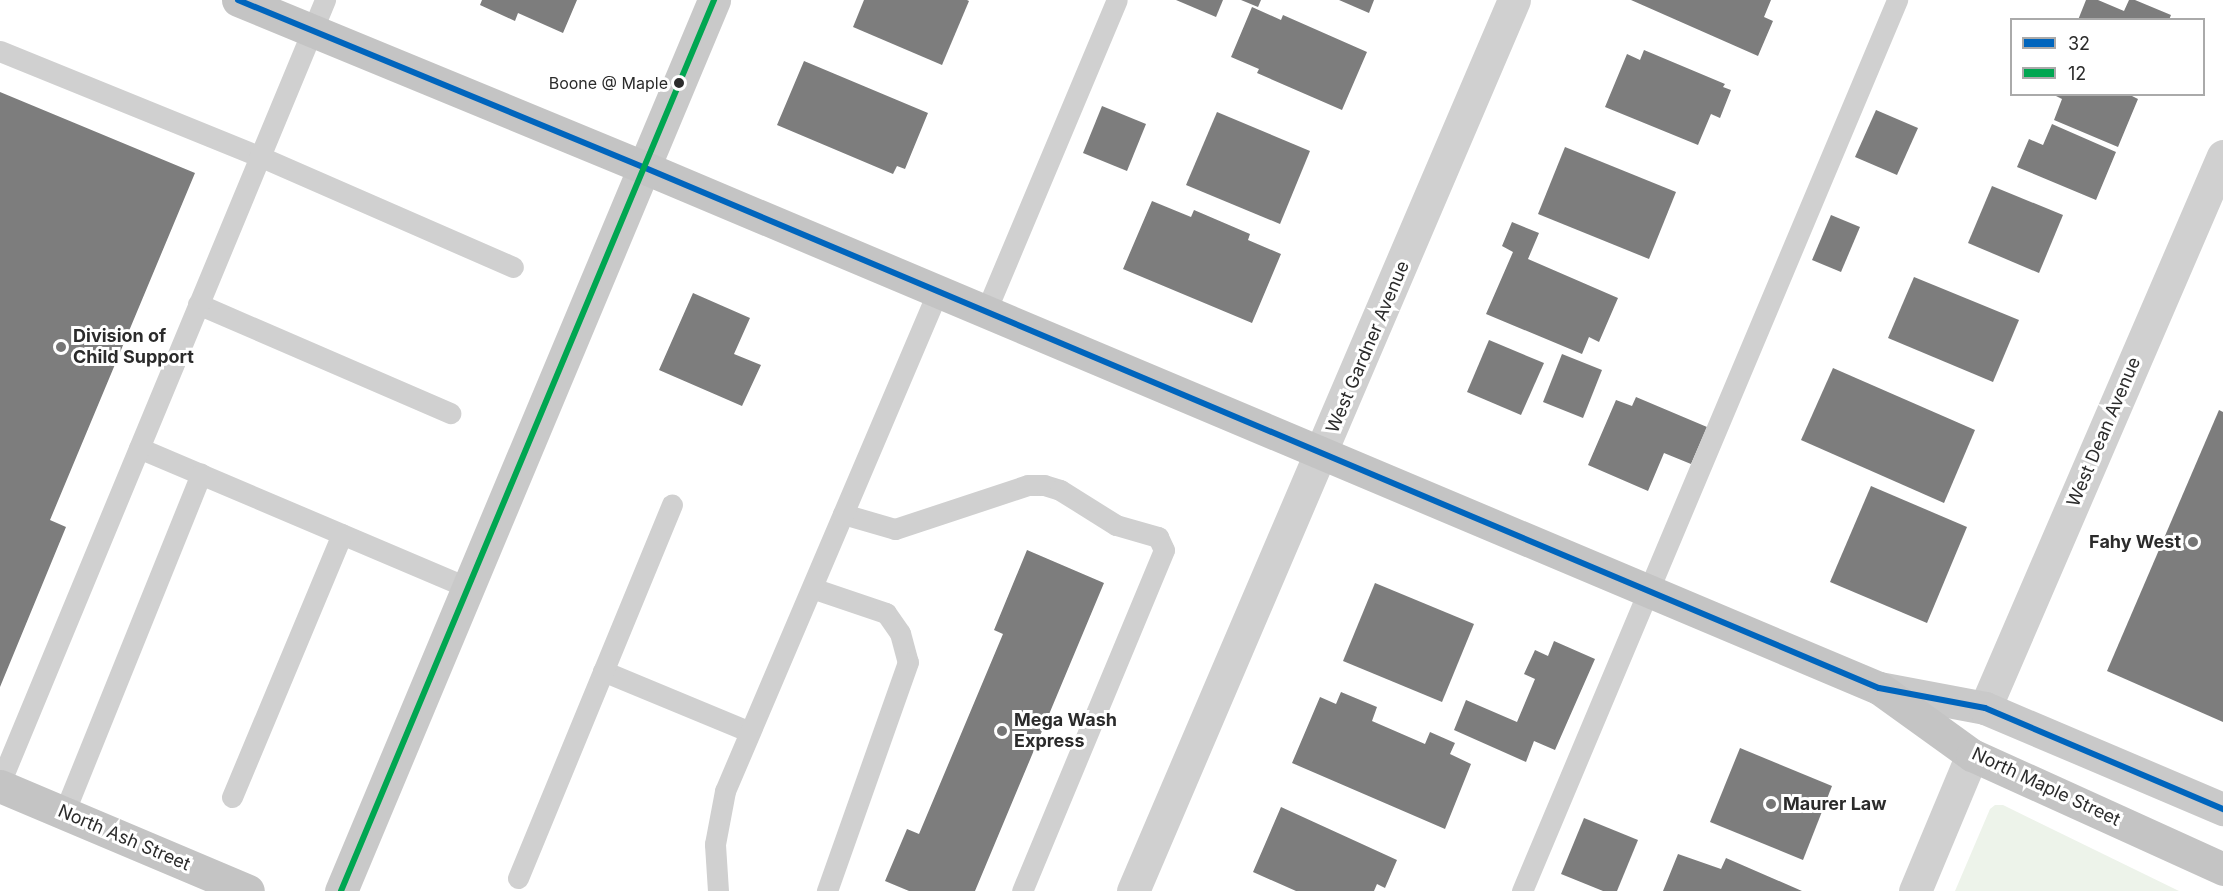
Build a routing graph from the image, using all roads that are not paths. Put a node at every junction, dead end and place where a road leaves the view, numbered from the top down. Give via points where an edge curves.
1 (238, 0) edge
2 (325, 0) edge
3 (714, 0) edge
4 (1117, 0) edge
5 (1514, 0) edge
6 (1897, 0) edge
7 (311, 31) junction
8 (0, 51) edge
9 (259, 156) junction
10 (2223, 156) edge
11 (643, 167) junction
12 (513, 267) dead end
13 (938, 291) junction
14 (198, 304) junction
15 (986, 311) junction
16 (450, 413) dead end
17 (139, 448) junction
18 (1323, 452) junction
19 (201, 474) junction
20 (672, 504) dead end
21 (843, 514) junction
22 (342, 534) junction
23 (467, 587) junction
24 (812, 588) junction
25 (1648, 593) junction
26 (603, 671) junction
27 (1879, 688) junction
28 (1985, 708) junction
29 (750, 732) junction
30 (1972, 755) junction
31 (0, 784) edge
32 (232, 797) dead end
33 (2223, 809) edge
34 (64, 813) junction
35 (2223, 868) edge
36 (518, 878) dead end
37 (248, 891) edge
38 (341, 891) edge
39 (718, 891) edge
40 (827, 891) edge
41 (1022, 891) edge
42 (1133, 891) edge
43 (1522, 891) edge
44 (1915, 891) edge

1 - 7 main road, North Maple Street
2 - 7 lane
3 - 11 main road
4 - 15 lane
5 - 18 street, West Gardner Avenue
6 - 25 lane
7 - 9 lane
7 - 11 main road, North Maple Street
8 - 9 lane
9 - 12 lane
9 - 14 lane
10 - 28 street, West Dean Avenue
11 - 13 main road, North Maple Street
11 - 23 main road
13 - 15 main road, North Maple Street
13 - 21 lane
14 - 16 lane
14 - 17 lane
15 - 18 main road, North Maple Street
17 - 19 lane
17 - 31 lane
18 - 25 main road, North Maple Street
18 - 42 street, West Gardner Avenue
19 - 22 lane
19 - 34 lane
20 - 26 lane
21 - 24 lane
21 - 41 lane via 895,529 1028,485 1044,485 1060,490 1116,525 1158,537 1164,550
22 - 23 lane
22 - 32 lane
23 - 38 main road
24 - 29 lane
24 - 40 lane via 886,613 900,633 908,662
25 - 27 main road, North Maple Street
25 - 43 lane
26 - 29 lane
26 - 36 lane
27 - 28 main road, North Maple Street
27 - 30 main road, North Maple Street
28 - 33 main road, North Maple Street
29 - 39 lane via 718,819
30 - 35 main road, North Maple Street
30 - 44 street
31 - 34 main road, North Ash Street
34 - 37 main road, North Ash Street

